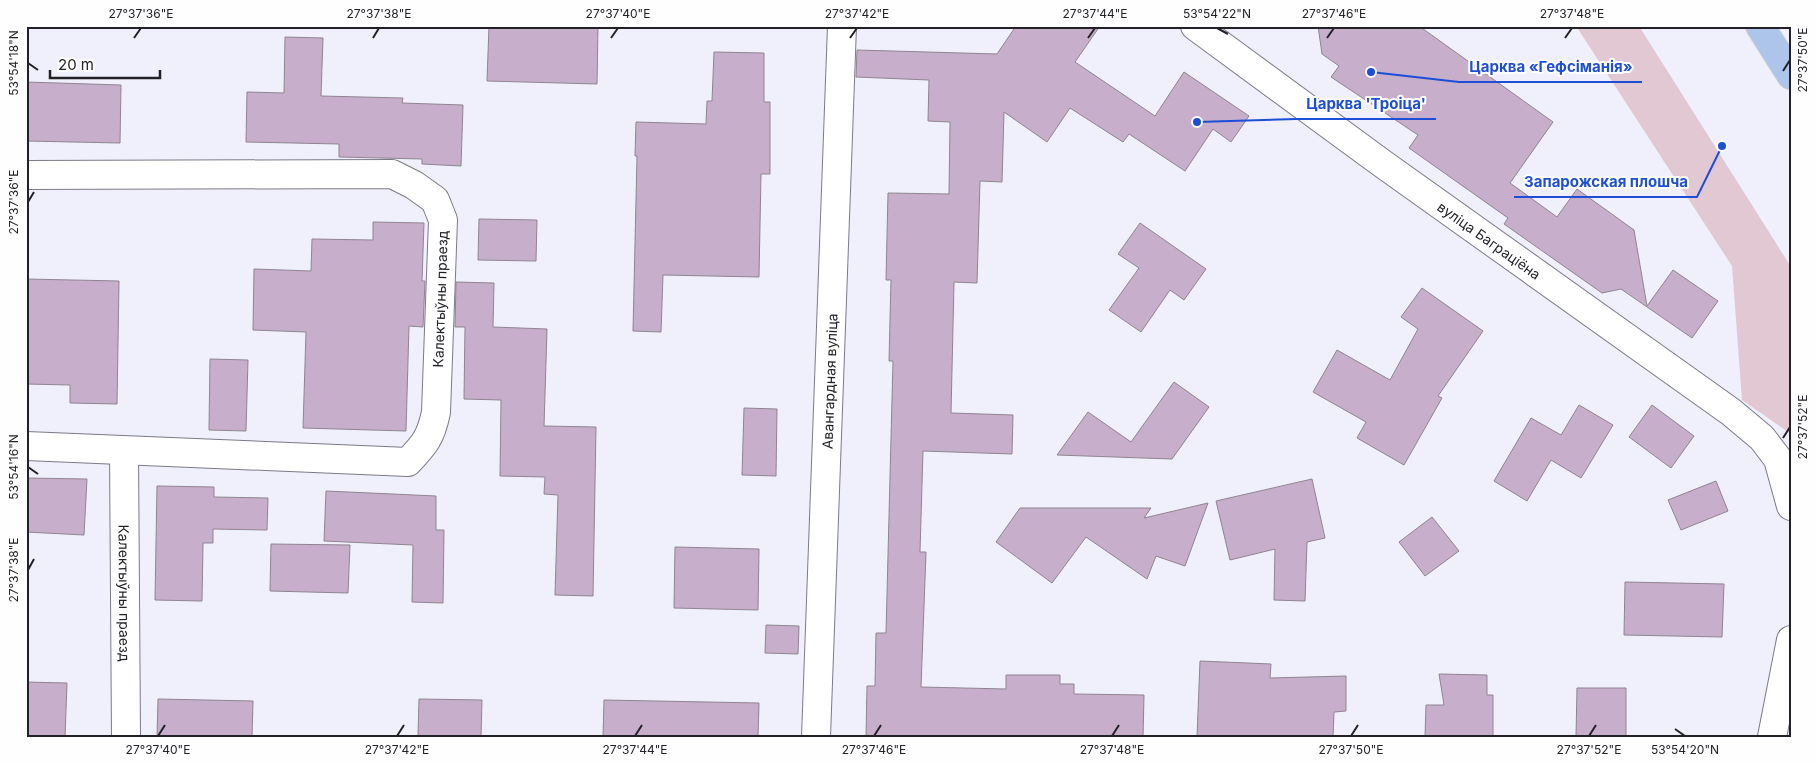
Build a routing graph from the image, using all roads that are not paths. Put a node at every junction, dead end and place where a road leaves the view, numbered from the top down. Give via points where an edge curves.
1 (842, 26) edge
2 (1195, 26) edge
3 (1760, 26) edge
4 (1765, 26) edge
5 (1791, 52) edge
6 (1791, 76) edge
7 (26, 176) edge
8 (26, 446) edge
9 (124, 451) junction
10 (1791, 506) edge
11 (1791, 640) edge
12 (126, 737) edge
13 (816, 737) edge
14 (1772, 737) edge

1 - 13 street, Авангардная вуліца
2 - 10 street, вуліца Баграціёна via 1731,412 1762,438 1778,459
3 - 6 main road
4 - 5 main road
7 - 9 street, Калектыўны праезд via 392,174 435,200 443,220 436,412 433,430 408,462
8 - 9 street, Калектыўны праезд
9 - 12 street, Калектыўны праезд
11 - 14 street

